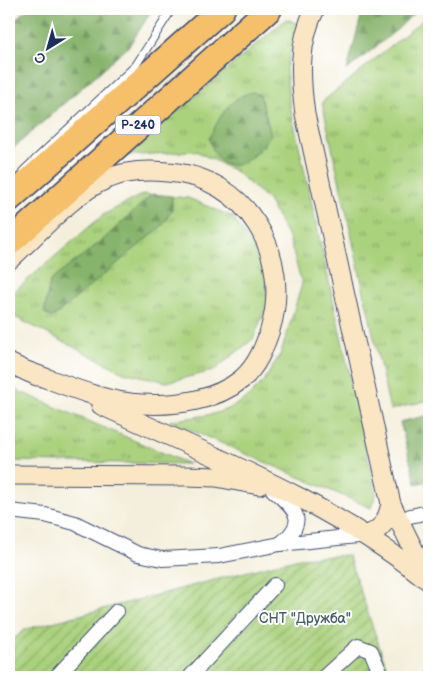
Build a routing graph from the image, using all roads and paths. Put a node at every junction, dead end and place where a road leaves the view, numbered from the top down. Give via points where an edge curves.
1 (172, 9) edge
2 (222, 9) edge
3 (270, 9) edge
4 (314, 9) edge
5 (12, 190) edge
6 (9, 243) edge
7 (9, 260) edge
8 (9, 363) edge
9 (26, 371) junction
10 (9, 475) edge
11 (269, 487) junction
12 (297, 494) junction
13 (391, 504) junction
14 (9, 510) edge
15 (429, 512) edge
16 (410, 516) dead end
17 (368, 535) junction
18 (280, 544) junction
19 (429, 581) edge
20 (275, 584) dead end
21 (117, 610) dead end
22 (56, 677) edge
23 (190, 677) edge
24 (324, 677) edge
25 (382, 677) edge

1 - 5 lane via 136,65 32,161
2 - 5 highway, Р-240
3 - 6 highway, Р-240
4 - 13 main road via 303,48 300,80 305,114
7 - 9 main road via 95,184 126,173 156,171 202,179 238,201 265,239 274,268 274,313 257,361 234,385 210,397 179,403 125,403
8 - 9 main road
9 - 12 main road
10 - 11 main road via 186,476
11 - 12 main road
11 - 18 street via 289,504 296,517 297,526
12 - 17 main road
13 - 17 main road via 387,521
13 - 19 main road
14 - 18 street via 75,523 138,554 162,559 219,556
15 - 16 street
17 - 18 street
17 - 19 main road
20 - 23 street
21 - 22 street
24 - 25 street via 358,646 371,651

